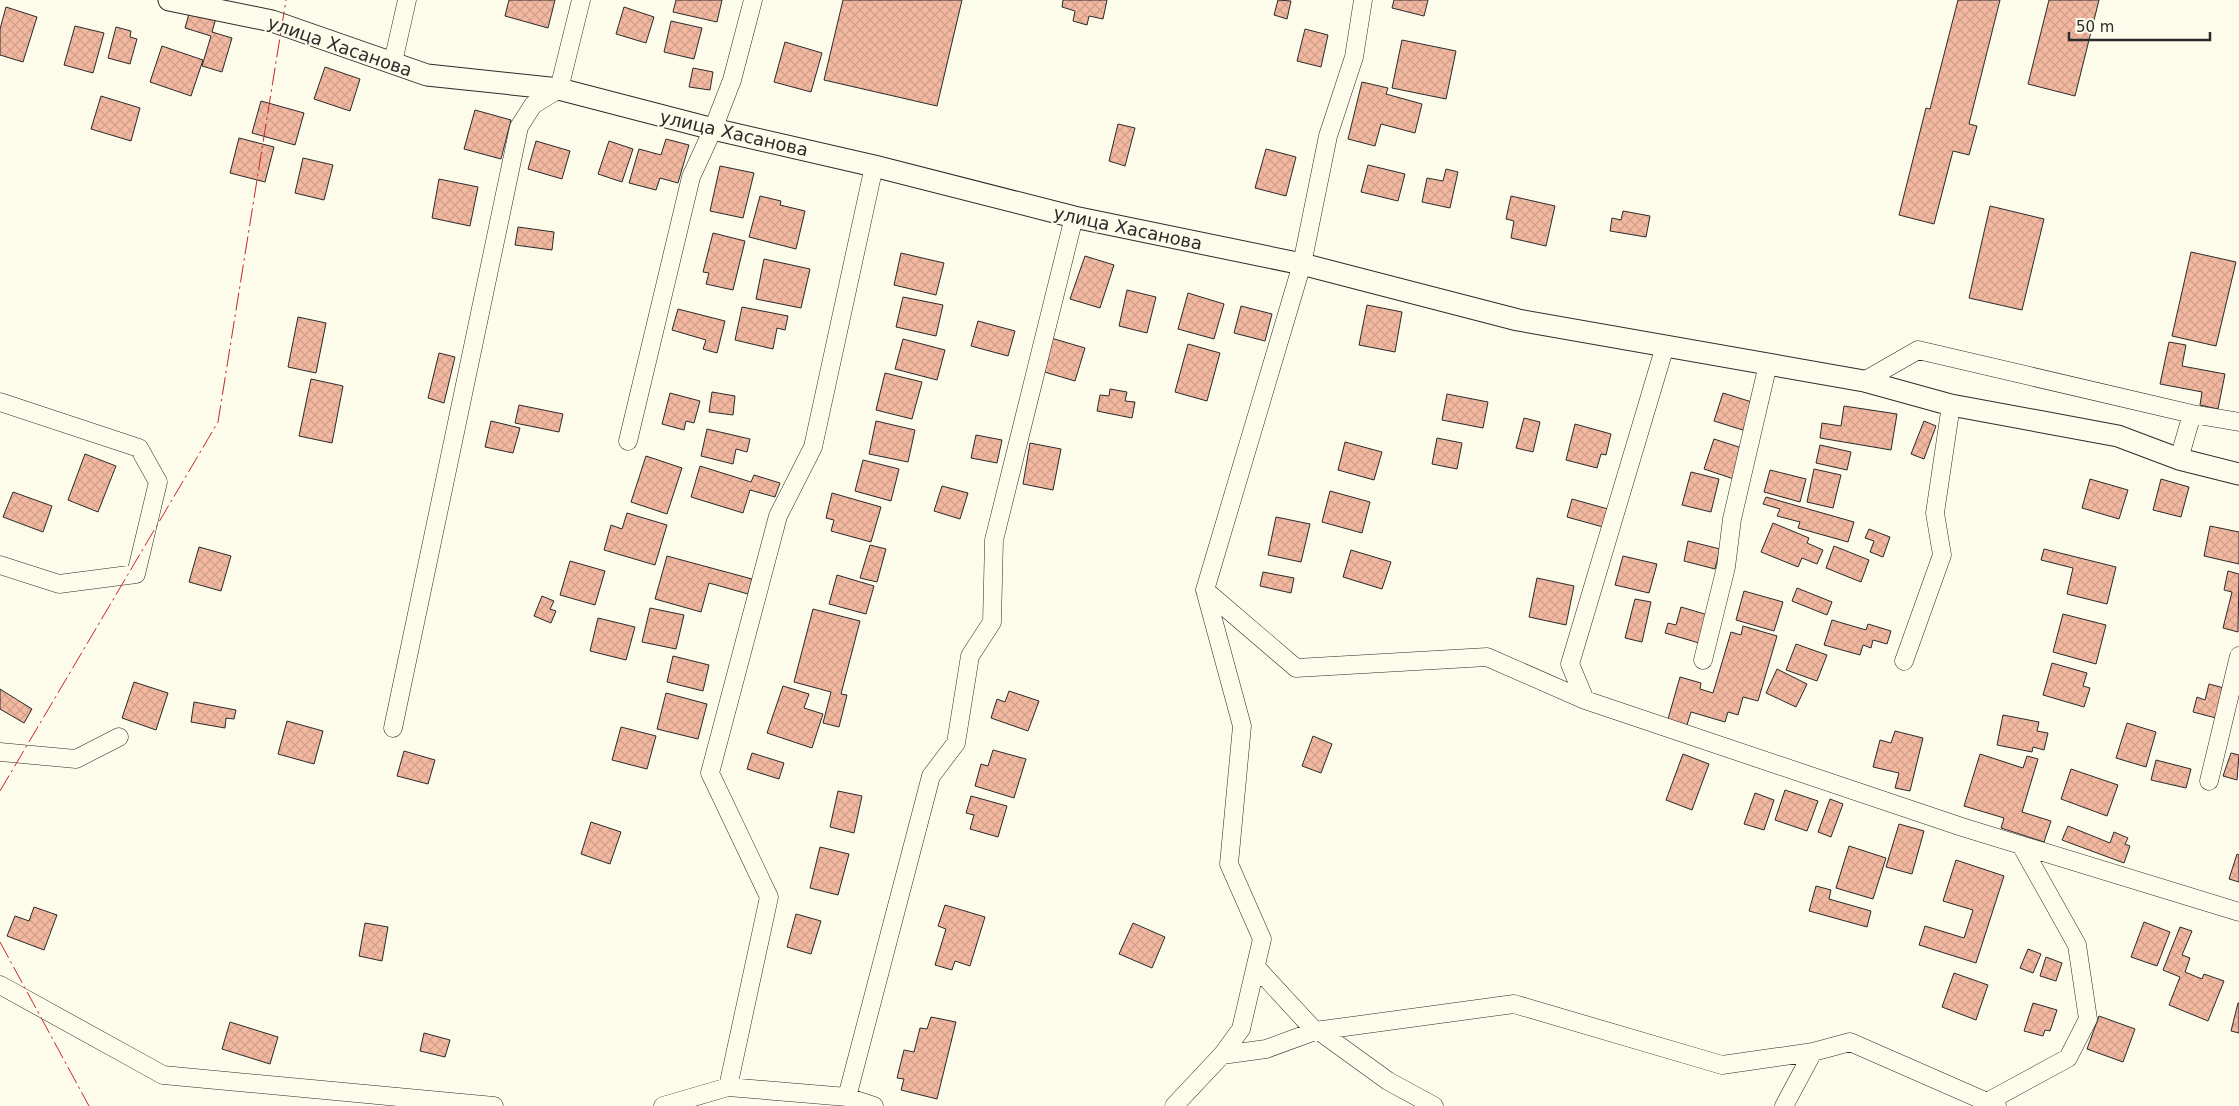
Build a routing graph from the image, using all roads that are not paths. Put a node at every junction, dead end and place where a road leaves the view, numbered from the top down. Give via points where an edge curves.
1 (168, 0) edge
2 (407, 0) edge
3 (581, 0) edge
4 (754, 0) edge
5 (1363, 0) edge
6 (393, 62) junction
7 (559, 89) junction
8 (713, 129) junction
9 (874, 166) junction
10 (1074, 217) junction
11 (1302, 264) junction
12 (1665, 346) junction
13 (1768, 364) junction
14 (1864, 381) junction
15 (0, 402) edge
16 (1951, 405) junction
17 (2192, 414) junction
18 (2239, 422) edge
19 (628, 441) dead end
20 (2179, 459) junction
21 (2239, 474) edge
22 (0, 565) edge
23 (1205, 590) junction
24 (2239, 656) edge
25 (1703, 660) dead end
26 (1904, 661) dead end
27 (1585, 700) junction
28 (393, 728) dead end
29 (119, 737) dead end
30 (0, 752) edge
31 (2209, 781) dead end
32 (2021, 845) junction
33 (2239, 912) edge
34 (1256, 967) junction
35 (0, 985) edge
36 (1317, 1031) junction
37 (1813, 1052) junction
38 (1222, 1055) junction
39 (728, 1087) junction
40 (847, 1097) junction
41 (1989, 1105) edge
42 (494, 1106) edge
43 (663, 1106) edge
44 (874, 1106) edge
45 (1174, 1106) edge
46 (1434, 1106) edge
47 (1784, 1106) edge

1 - 6 street, улица Хасанова via 272,21
2 - 6 street
3 - 7 street
4 - 8 street via 732,80
5 - 11 street via 1354,57 1328,136
6 - 7 street, улица Хасанова via 427,75
7 - 8 street, улица Хасанова
7 - 28 street via 533,105 519,127
8 - 9 street, улица Хасанова
8 - 19 street via 691,177
9 - 10 street, улица Хасанова
9 - 39 street via 813,447 778,516 710,773 769,897
10 - 11 street, улица Хасанова
10 - 40 street via 994,540 992,622 970,656 956,743 931,776
11 - 12 street, улица Хасанова via 1518,320
11 - 23 street
12 - 13 street, улица Хасанова
12 - 27 street via 1570,664
13 - 14 street, улица Хасанова
13 - 25 street via 1732,519 1726,567
14 - 16 street, улица Хасанова
14 - 17 street via 1918,350
15 - 22 street via 139,448 158,482 136,574 59,584
16 - 20 street, улица Хасанова via 2118,436
16 - 26 street via 1935,513 1942,555
17 - 18 street
17 - 20 street
20 - 21 street, улица Хасанова
23 - 27 street via 1296,668 1487,657
23 - 34 street via 1242,726 1229,864 1262,939
24 - 31 street
27 - 32 street
29 - 30 street via 76,759
32 - 33 street
32 - 41 street via 2077,945 2088,1019 2068,1058
34 - 36 street
34 - 38 street via 1241,1029
35 - 42 street via 163,1075
36 - 37 street via 1514,1004 1722,1064
36 - 38 street via 1266,1049
36 - 46 street via 1388,1081
37 - 41 street via 1850,1042
37 - 47 street
38 - 45 street
39 - 40 street
39 - 43 street
40 - 44 street

